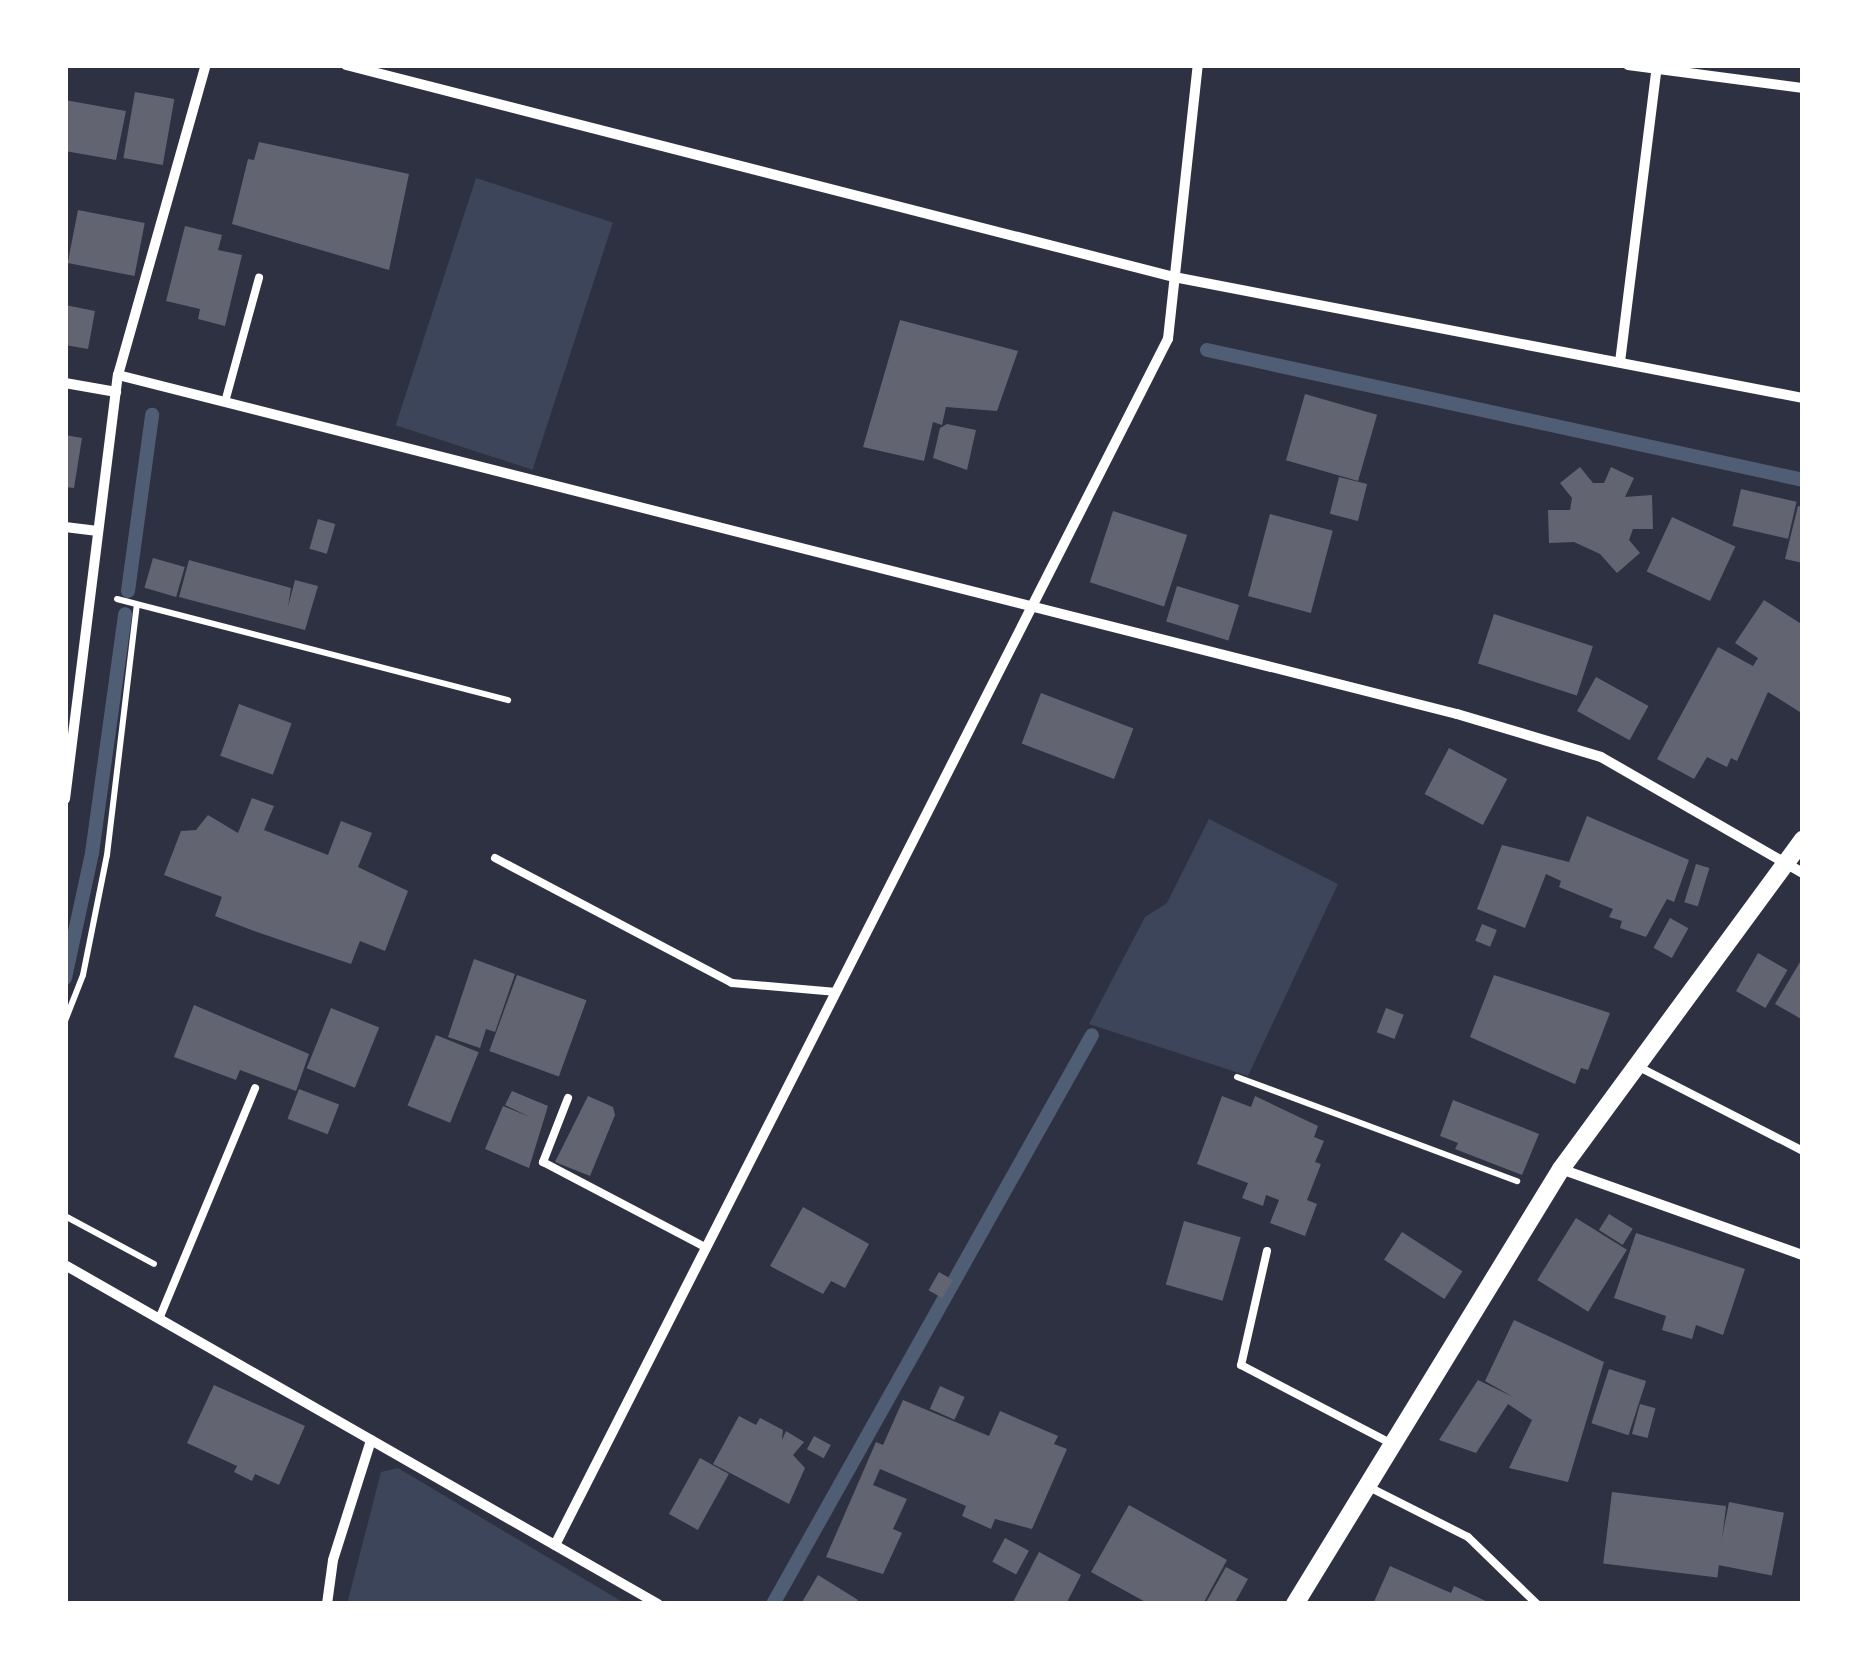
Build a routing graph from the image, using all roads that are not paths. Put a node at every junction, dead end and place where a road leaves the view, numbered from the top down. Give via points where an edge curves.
1 (206, 65) edge
2 (346, 65) edge
3 (1198, 65) edge
4 (1628, 65) edge
5 (1657, 67) edge
6 (1803, 88) edge
7 (1174, 277) junction
8 (259, 278) dead end
9 (1620, 362) junction
10 (118, 375) junction
11 (65, 383) edge
12 (116, 392) junction
13 (1803, 398) edge
14 (225, 402) junction
15 (65, 526) edge
16 (98, 531) junction
17 (1035, 603) junction
18 (65, 799) edge
19 (1803, 839) edge
20 (495, 858) dead end
21 (1783, 860) junction
22 (1803, 872) edge
23 (836, 992) junction
24 (1635, 1066) junction
25 (255, 1088) dead end
26 (568, 1098) dead end
27 (1803, 1151) edge
28 (1560, 1169) junction
29 (708, 1248) junction
30 (1267, 1251) dead end
31 (1803, 1256) edge
32 (65, 1265) edge
33 (159, 1319) junction
34 (371, 1440) junction
35 (1392, 1444) junction
36 (1367, 1486) junction
37 (556, 1545) junction
38 (326, 1604) edge
39 (658, 1604) edge
40 (1295, 1604) edge
41 (1537, 1604) edge

1 - 10 street
2 - 7 street
3 - 7 street
4 - 5 street
5 - 6 street
5 - 9 street
7 - 9 street
7 - 17 street via 1168,339
8 - 14 lane
9 - 13 street
10 - 12 street
10 - 14 street
11 - 12 street
12 - 16 street
14 - 17 street
15 - 16 street
16 - 18 street
17 - 21 street via 1601,758
17 - 23 street
19 - 21 street
20 - 23 lane via 732,983
21 - 22 street
21 - 24 street
23 - 29 street
24 - 27 lane
24 - 28 street
25 - 33 lane
26 - 29 lane via 543,1162
28 - 31 street
28 - 35 street
29 - 37 street
30 - 35 lane via 1241,1365
32 - 33 street
33 - 34 street
34 - 37 street
34 - 38 street
35 - 36 street
36 - 40 street
36 - 41 lane via 1468,1537
37 - 39 street

